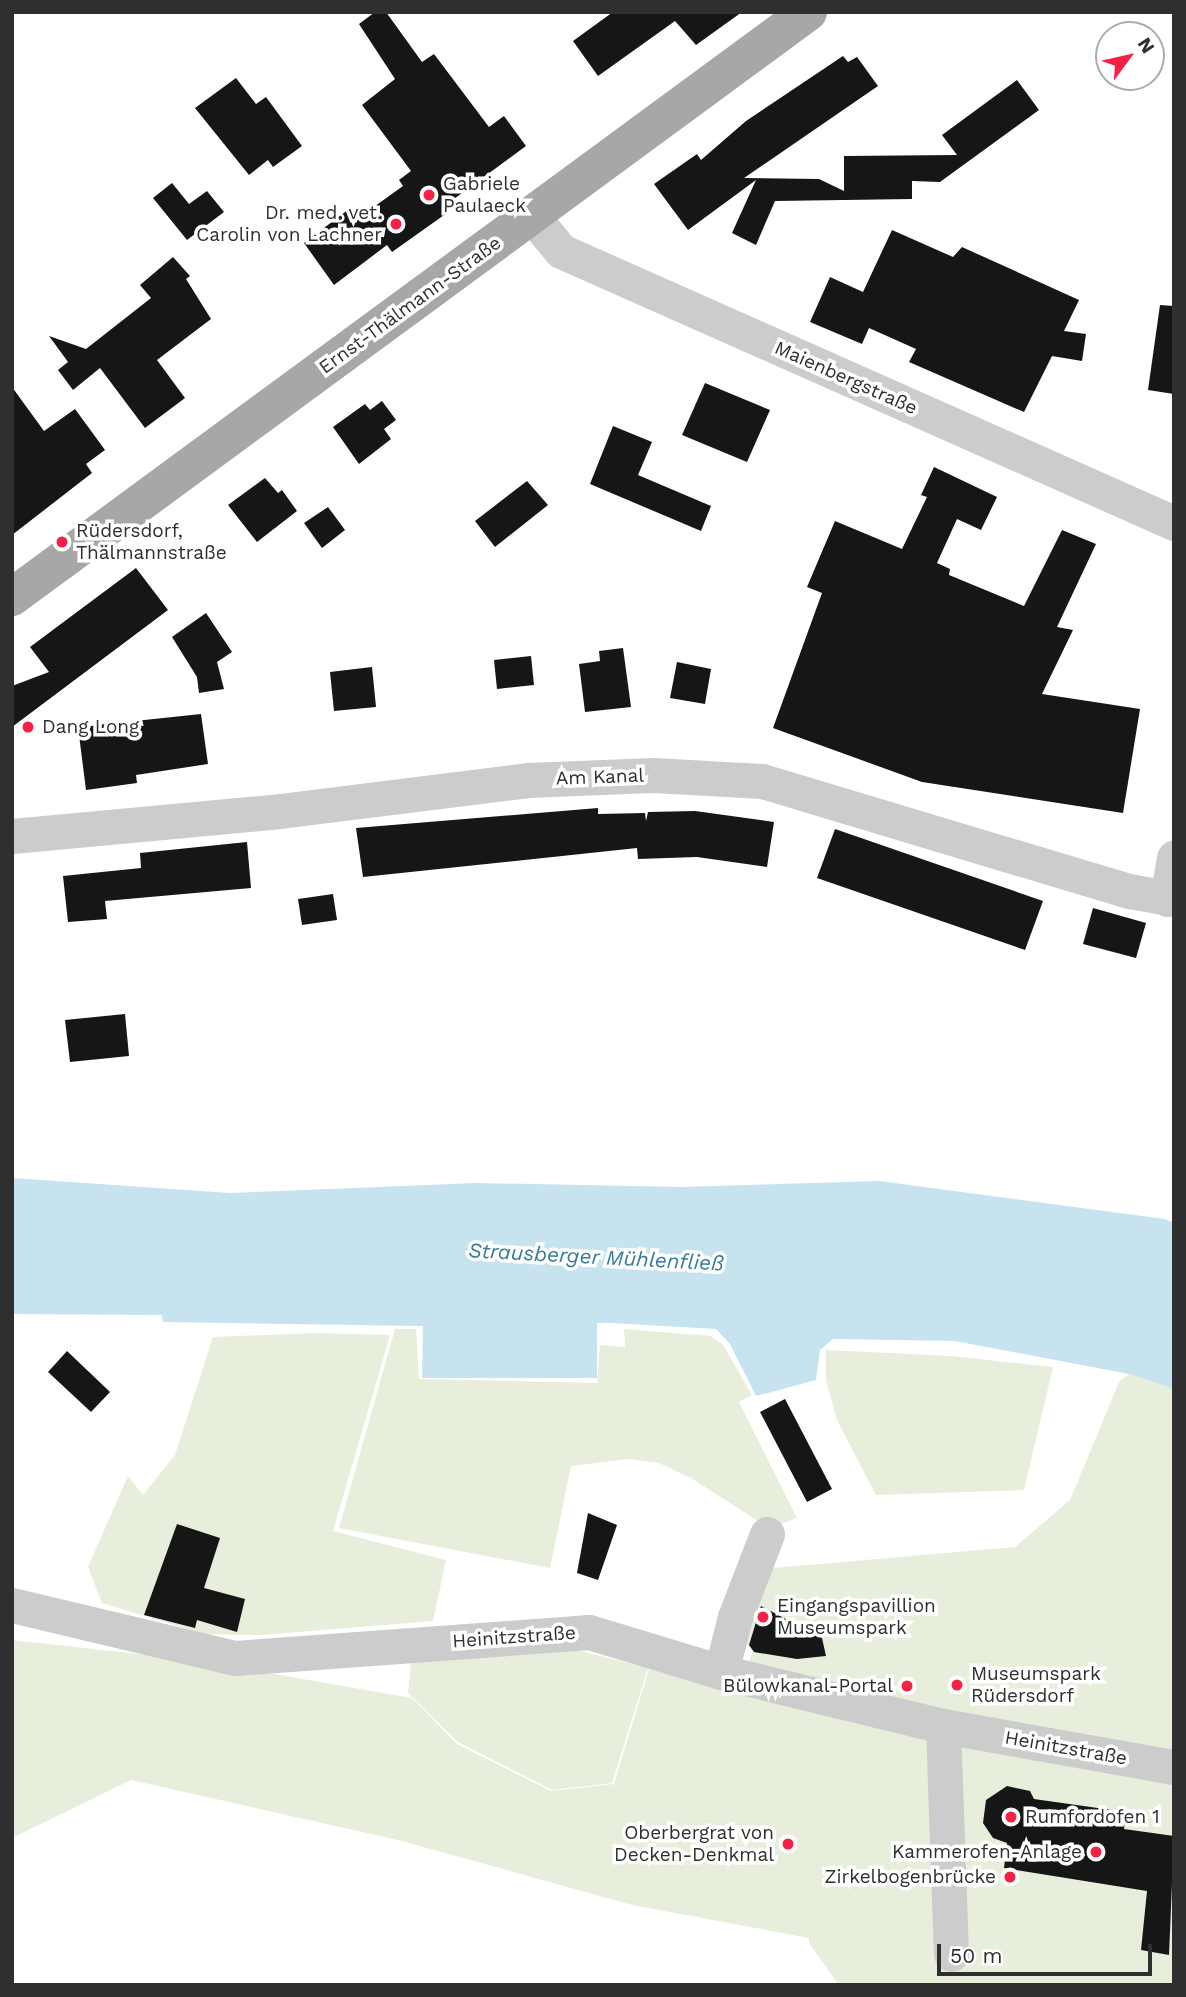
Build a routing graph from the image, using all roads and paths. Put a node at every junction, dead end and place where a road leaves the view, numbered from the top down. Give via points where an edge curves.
1 (808, 12) edge
2 (532, 216) junction
3 (1174, 523) edge
4 (12, 597) edge
5 (12, 836) edge
6 (1174, 858) edge
7 (1170, 899) edge
8 (767, 1534) dead end
9 (12, 1605) edge
10 (721, 1672) junction
11 (943, 1726) junction
12 (1174, 1767) edge
13 (951, 1954) dead end

1 - 2 main road, Ernst-Thälmann-Straße
2 - 3 street, Maienbergstraße via 561,251
2 - 4 main road, Ernst-Thälmann-Straße
5 - 7 street, Am Kanal via 280,811 528,780 653,775 751,780
6 - 7 street
8 - 10 street via 735,1617
9 - 10 street, Heinitzstraße via 235,1658 589,1632
10 - 11 street, Heinitzstraße
11 - 12 street, Heinitzstraße
11 - 13 street

